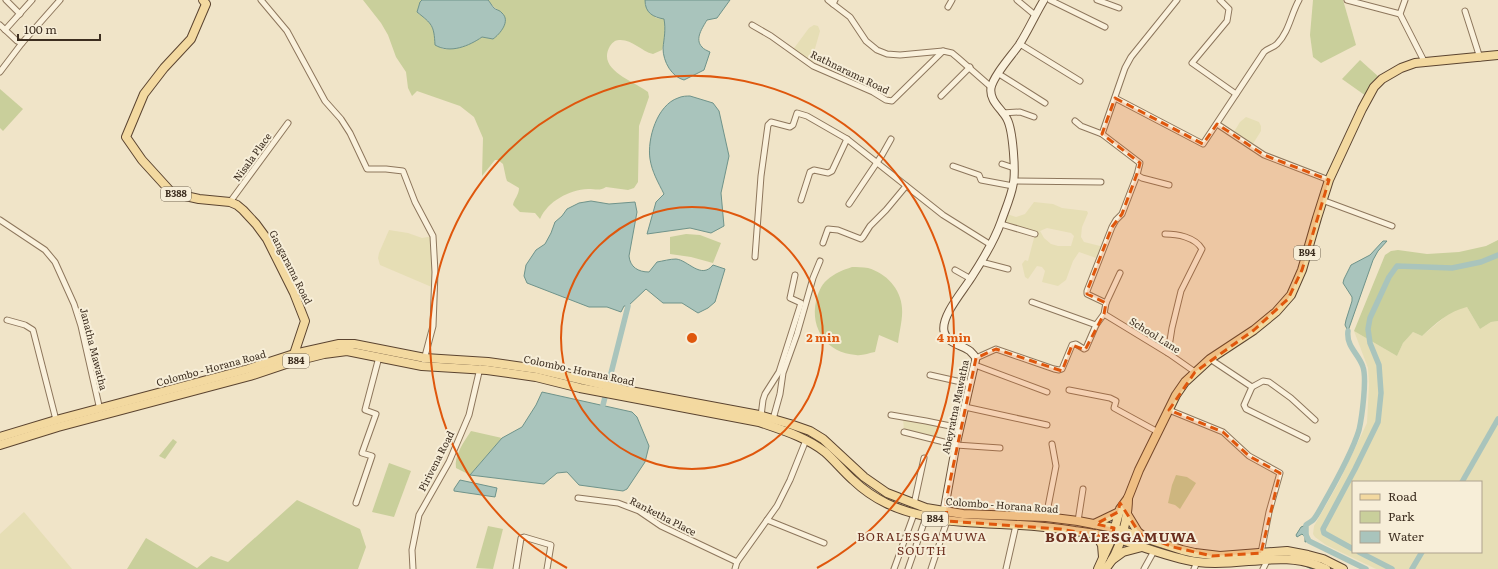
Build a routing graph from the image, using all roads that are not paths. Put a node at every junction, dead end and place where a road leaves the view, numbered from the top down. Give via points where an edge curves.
1 (6, 0) edge
2 (32, 0) edge
3 (60, 0) edge
4 (261, 0) edge
5 (828, 0) edge
6 (952, 0) edge
7 (1017, 0) edge
8 (1044, 0) edge
9 (1050, 0) edge
10 (1097, 0) edge
11 (1177, 0) edge
12 (1220, 0) edge
13 (1299, 0) edge
14 (1347, 0) edge
15 (1404, 0) edge
16 (207, 1) edge
17 (834, 2) edge
18 (948, 7) dead end
19 (1119, 8) dead end
20 (1465, 12) dead end
21 (20, 14) junction
22 (1400, 14) junction
23 (1035, 15) junction
24 (752, 24) dead end
25 (0, 25) edge
26 (1105, 27) dead end
27 (5, 30) junction
28 (22, 43) junction
29 (1020, 44) junction
30 (943, 51) junction
31 (1498, 55) edge
32 (1480, 58) junction
33 (1424, 61) junction
34 (970, 67) junction
35 (0, 72) edge
36 (998, 74) junction
37 (1080, 81) dead end
38 (991, 87) junction
39 (1236, 94) junction
40 (941, 96) dead end
41 (1115, 98) junction
42 (1045, 103) dead end
43 (1002, 112) junction
44 (1034, 117) dead end
45 (1075, 121) dead end
46 (288, 123) dead end
47 (1217, 124) junction
48 (1102, 134) junction
49 (847, 139) junction
50 (891, 139) dead end
51 (877, 163) junction
52 (1002, 164) dead end
53 (953, 166) dead end
54 (1014, 168) junction
55 (1137, 176) junction
56 (1329, 180) junction
57 (1101, 182) dead end
58 (1014, 184) junction
59 (1168, 185) dead end
60 (906, 186) junction
61 (801, 200) dead end
62 (1322, 200) junction
63 (230, 202) junction
64 (849, 204) dead end
65 (0, 220) edge
66 (1001, 224) junction
67 (1392, 226) dead end
68 (1035, 234) dead end
69 (1165, 234) dead end
70 (823, 243) dead end
71 (991, 245) junction
72 (755, 257) dead end
73 (820, 261) dead end
74 (981, 262) junction
75 (1008, 269) dead end
76 (955, 270) dead end
77 (1120, 273) dead end
78 (795, 275) dead end
79 (971, 278) junction
80 (1032, 302) dead end
81 (1106, 303) junction
82 (1104, 314) junction
83 (7, 320) dead end
84 (1096, 325) junction
85 (1168, 352) junction
86 (379, 357) junction
87 (293, 358) junction
88 (1210, 359) junction
89 (976, 361) junction
90 (423, 362) junction
91 (480, 366) junction
92 (1195, 372) junction
93 (930, 375) dead end
94 (970, 384) junction
95 (1252, 387) junction
96 (1069, 390) dead end
97 (615, 391) junction
98 (1047, 392) dead end
99 (965, 408) junction
100 (1169, 410) junction
101 (101, 413) junction
102 (890, 415) dead end
103 (761, 416) junction
104 (773, 419) junction
105 (56, 420) junction
106 (1315, 420) dead end
107 (1047, 425) dead end
108 (960, 428) junction
109 (904, 432) dead end
110 (1158, 432) junction
111 (0, 437) edge
112 (1307, 439) dead end
113 (806, 440) junction
114 (1052, 444) dead end
115 (0, 445) edge
116 (956, 445) junction
117 (1000, 448) dead end
118 (924, 458) dead end
119 (1083, 489) dead end
120 (578, 498) dead end
121 (1128, 498) junction
122 (356, 503) dead end
123 (914, 504) junction
124 (944, 512) junction
125 (1118, 512) junction
126 (914, 514) junction
127 (1127, 514) junction
128 (926, 517) junction
129 (1046, 517) junction
130 (767, 520) junction
131 (947, 521) junction
132 (1078, 521) junction
133 (1094, 524) junction
134 (1016, 525) junction
135 (1114, 528) junction
136 (1123, 530) junction
137 (1096, 534) junction
138 (1145, 538) junction
139 (1116, 539) junction
140 (824, 543) dead end
141 (1142, 547) junction
142 (1154, 551) junction
143 (1261, 553) junction
144 (1107, 559) junction
145 (1268, 559) junction
146 (737, 562) junction
147 (1220, 563) edge
148 (1196, 566) edge
149 (413, 569) edge
150 (516, 569) edge
151 (547, 569) edge
152 (735, 569) edge
153 (894, 569) edge
154 (908, 569) edge
155 (930, 569) edge
156 (1006, 569) edge
157 (1098, 569) edge
158 (1105, 569) edge
159 (1144, 569) edge
160 (1263, 569) edge
161 (1326, 569) edge
162 (1343, 569) edge

1 - 21 street
2 - 21 street
3 - 28 street
4 - 90 street via 287,31 325,101 350,133 367,169 403,171 415,202 432,233 435,272 433,326
5 - 17 street
6 - 18 street
7 - 23 street
8 - 23 street
9 - 26 street
10 - 19 street
11 - 41 street via 1131,57
12 - 39 street via 1229,9 1228,21 1192,63
13 - 39 street via 1282,38 1264,52
14 - 22 street
15 - 22 street
16 - 63 main road, Gangarama Road / B388 via 191,39 144,94 126,137 142,160 172,193
17 - 30 street via 850,16 866,41 876,50 900,55
20 - 32 street
21 - 27 street
22 - 33 street
23 - 29 street
24 - 30 street, Rathnarama Road via 813,66 892,101
25 - 27 street
27 - 28 street via 16,41
28 - 35 street
29 - 36 street
29 - 37 street
30 - 34 street via 952,53
31 - 32 main road, B94
32 - 33 main road, B94
33 - 56 main road, B94 via 1401,68 1374,87
34 - 38 street
34 - 40 street
36 - 38 street
36 - 42 street
38 - 43 street, Abeyratna Mawatha via 992,98
39 - 47 street
41 - 47 street via 1203,144
41 - 48 street
43 - 44 street via 1020,112
43 - 54 street, Abeyratna Mawatha via 1007,118 1011,135
45 - 48 street
46 - 63 street, Nisala Place
47 - 56 street via 1264,155
48 - 55 street via 1140,163
49 - 51 street
49 - 61 street via 832,171 828,174 814,170 810,172
49 - 72 street via 797,113 790,127 776,122 768,125
50 - 51 street
51 - 60 street
51 - 64 street
52 - 54 street
53 - 58 street via 979,175 981,180
54 - 58 street, Abeyratna Mawatha
55 - 59 street
55 - 81 street via 1122,214 1113,223 1087,291 1087,294
56 - 62 main road, B94
57 - 58 street
58 - 66 street, Abeyratna Mawatha
60 - 70 street via 863,237 860,239 838,230 828,229
60 - 71 street via 943,215
62 - 67 street
62 - 88 main road, B94 via 1302,270 1288,299 1254,330
63 - 87 main road, Gangarama Road / B388 via 243,210 267,239 306,321
65 - 101 street, Janatha Mawatha via 45,250 55,262 81,326
66 - 68 street
66 - 71 street, Abeyratna Mawatha
69 - 85 street via 1173,234 1199,243 1202,249 1181,291
71 - 74 street, Abeyratna Mawatha
73 - 104 street via 783,373
74 - 75 street
74 - 79 street, Abeyratna Mawatha
76 - 79 street
77 - 81 street
78 - 103 street via 790,298 801,303 779,372 765,394
79 - 89 street, Abeyratna Mawatha via 950,309 944,331 951,341 969,351
80 - 84 street
81 - 82 street
82 - 84 street
82 - 85 street, School Lane
83 - 105 street via 33,330
84 - 89 street via 1086,348 1072,345 1062,369 1059,370 996,348
85 - 92 street, School Lane
86 - 87 main road, Colombo - Horana Road / B84 via 347,351
86 - 90 main road, Colombo - Horana Road / B84
86 - 122 street via 365,410 376,414 362,453 372,456
87 - 90 main road, Colombo - Horana Road / B84 via 323,347 347,343
87 - 101 main road, Colombo - Horana Road / B84 via 274,361 218,381
88 - 92 main road, B94
88 - 95 street
89 - 94 street, Abeyratna Mawatha
89 - 98 street
90 - 91 main road, Colombo - Horana Road / B84
91 - 97 main road, Colombo - Horana Road / B84 via 537,369
91 - 149 street, Pirivena Road via 466,421 449,462 419,515 412,550
92 - 100 main road, B94 via 1185,382
93 - 94 street
94 - 99 street, Abeyratna Mawatha
95 - 106 street via 1263,381 1269,382
95 - 112 street via 1244,405 1246,409
96 - 110 street via 1110,398 1116,401 1114,408
97 - 103 main road, Colombo - Horana Road / B84
97 - 113 main road, Colombo - Horana Road / B84 via 760,422
99 - 107 street
99 - 108 street, Abeyratna Mawatha
100 - 110 main road, B94
100 - 143 street via 1222,432 1249,456 1280,473
101 - 105 main road, Colombo - Horana Road / B84
101 - 115 main road, Colombo - Horana Road / B84
102 - 108 street
103 - 104 main road, Colombo - Horana Road / B84
104 - 123 main road, Colombo - Horana Road / B84 via 798,426 816,435 883,490
105 - 111 main road, Colombo - Horana Road / B84
108 - 116 street, Abeyratna Mawatha
109 - 116 street
110 - 121 main road, B94
113 - 126 main road, Colombo - Horana Road / B84 via 825,452 854,482 871,495 892,507
113 - 130 street via 790,480
114 - 129 street via 1056,466
116 - 117 street
116 - 124 street, Abeyratna Mawatha
118 - 123 street
119 - 132 street
120 - 146 street, Ranketha Place via 618,503 639,511 661,526
121 - 125 main road, B94
121 - 127 main road, B94
123 - 124 main road, Colombo - Horana Road / B84
124 - 129 main road, Colombo - Horana Road / B84
124 - 131 street
125 - 133 main road
125 - 135 main road, B94
126 - 128 main road, Colombo - Horana Road / B84
126 - 153 street
127 - 136 main road, B94
127 - 138 main road
128 - 131 main road, Colombo - Horana Road / B84
128 - 154 street
129 - 132 main road, Colombo - Horana Road / B84
130 - 140 street
130 - 146 street
131 - 134 main road, Colombo - Horana Road / B84
131 - 155 street
132 - 133 main road, Colombo - Horana Road / B84
133 - 135 main road, Colombo - Horana Road / B84
134 - 137 main road, Colombo - Horana Road / B84
134 - 156 street
135 - 136 main road, B84
135 - 139 main road, B94
136 - 138 main road, B84
136 - 139 main road, B94
137 - 139 main road, Colombo - Horana Road / B84
137 - 144 main road
138 - 147 main road, B84
139 - 141 main road, B84
139 - 144 main road, B94
141 - 142 main road, B84
141 - 144 main road
142 - 148 main road, B84
142 - 159 street
143 - 147 main road, B84
143 - 162 main road, B84 via 1287,552 1308,555
144 - 157 main road, B94
144 - 158 main road, B94
145 - 147 main road, B84
145 - 160 street
145 - 161 main road, B84 via 1289,558
146 - 152 street
147 - 148 main road, B84
150 - 151 street via 521,538 524,537 551,545

